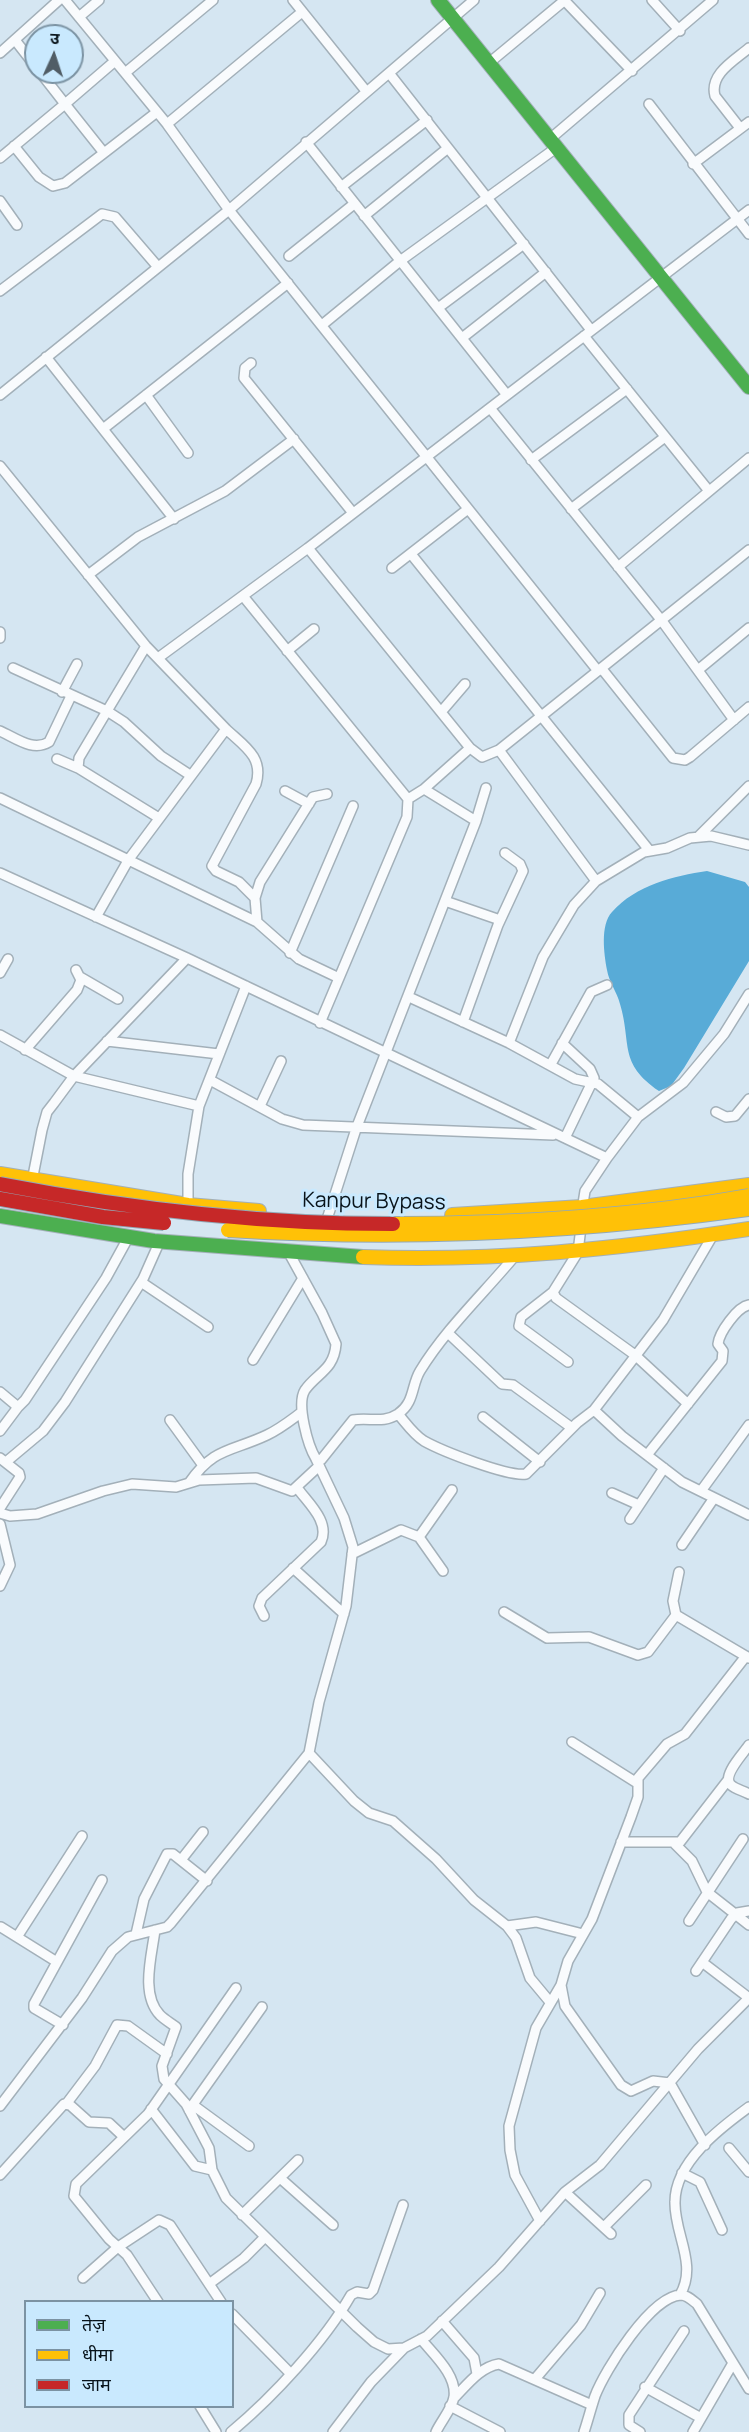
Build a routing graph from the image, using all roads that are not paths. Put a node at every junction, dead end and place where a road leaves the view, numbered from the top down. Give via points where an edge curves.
1 (59, 0) edge
2 (65, 0) edge
3 (99, 0) edge
4 (213, 0) edge
5 (293, 0) edge
6 (438, 0) edge
7 (474, 0) edge
8 (565, 0) edge
9 (652, 0) edge
10 (713, 0) edge
11 (302, 12) junction
12 (79, 17) junction
13 (453, 19) junction
14 (680, 31) junction
15 (15, 40) junction
16 (749, 48) edge
17 (24, 52) edge
18 (0, 53) edge
19 (115, 61) junction
20 (489, 63) junction
21 (632, 71) junction
22 (389, 72) junction
23 (125, 73) junction
24 (49, 84) edge
25 (366, 92) junction
26 (65, 104) junction
27 (649, 104) dead end
28 (157, 112) junction
29 (427, 120) junction
30 (749, 122) edge
31 (167, 124) junction
32 (740, 128) junction
33 (306, 142) junction
34 (553, 143) junction
35 (14, 146) junction
36 (448, 148) junction
37 (104, 153) junction
38 (0, 158) edge
39 (693, 164) junction
40 (341, 187) junction
41 (487, 197) junction
42 (0, 201) edge
43 (354, 204) junction
44 (229, 210) junction
45 (749, 210) edge
46 (364, 216) junction
47 (737, 219) junction
48 (17, 225) dead end
49 (749, 234) edge
50 (524, 244) junction
51 (289, 256) dead end
52 (400, 261) junction
53 (158, 267) junction
54 (546, 272) junction
55 (660, 277) junction
56 (288, 283) junction
57 (0, 291) edge
58 (438, 308) junction
59 (322, 325) junction
60 (588, 333) junction
61 (462, 338) junction
62 (46, 357) junction
63 (251, 363) dead end
64 (749, 387) edge
65 (627, 388) junction
66 (0, 395) edge
67 (146, 395) junction
68 (507, 395) junction
69 (490, 408) junction
70 (103, 429) junction
71 (665, 437) junction
72 (294, 439) junction
73 (188, 453) dead end
74 (428, 456) junction
75 (749, 458) edge
76 (531, 460) junction
77 (0, 466) edge
78 (709, 491) junction
79 (468, 509) junction
80 (571, 509) junction
81 (353, 513) junction
82 (174, 519) junction
83 (308, 548) junction
84 (749, 550) edge
85 (411, 554) junction
86 (618, 567) junction
87 (392, 568) dead end
88 (88, 575) junction
89 (243, 596) junction
90 (662, 621) junction
91 (749, 628) edge
92 (314, 629) dead end
93 (0, 632) edge
94 (0, 638) edge
95 (146, 646) junction
96 (287, 651) junction
97 (158, 658) junction
98 (76, 664) dead end
99 (13, 668) dead end
100 (600, 670) junction
101 (698, 670) junction
102 (465, 684) dead end
103 (62, 692) junction
104 (72, 696) junction
105 (749, 707) edge
106 (107, 711) junction
107 (441, 712) junction
108 (541, 716) junction
109 (734, 720) junction
110 (226, 729) junction
111 (0, 731) edge
112 (470, 748) junction
113 (499, 750) junction
114 (57, 759) dead end
115 (78, 768) junction
116 (190, 775) junction
117 (749, 786) edge
118 (486, 788) dead end
119 (424, 789) junction
120 (285, 791) dead end
121 (327, 794) dead end
122 (0, 798) edge
123 (408, 799) junction
124 (309, 804) junction
125 (353, 806) dead end
126 (159, 818) junction
127 (476, 821) junction
128 (699, 836) junction
129 (749, 845) edge
130 (649, 850) junction
131 (505, 854) dead end
132 (129, 859) junction
133 (0, 873) edge
134 (596, 882) junction
135 (255, 898) junction
136 (445, 902) junction
137 (96, 917) junction
138 (500, 920) junction
139 (257, 922) junction
140 (290, 953) junction
141 (187, 958) junction
142 (8, 959) dead end
143 (0, 973) edge
144 (339, 978) junction
145 (607, 985) dead end
146 (246, 986) junction
147 (749, 994) edge
148 (409, 997) junction
149 (118, 999) dead end
150 (463, 1022) junction
151 (320, 1023) junction
152 (0, 1035) edge
153 (107, 1041) junction
154 (509, 1043) junction
155 (562, 1043) junction
156 (25, 1050) junction
157 (219, 1054) junction
158 (385, 1054) junction
159 (281, 1060) dead end
160 (550, 1064) junction
161 (74, 1076) junction
162 (210, 1080) junction
163 (594, 1082) junction
164 (749, 1099) edge
165 (199, 1106) junction
166 (260, 1107) junction
167 (716, 1112) dead end
168 (638, 1117) junction
169 (356, 1129) junction
170 (562, 1137) junction
171 (607, 1158) junction
172 (0, 1174) edge
173 (32, 1181) junction
174 (0, 1184) edge
175 (749, 1185) edge
176 (749, 1196) edge
177 (0, 1199) edge
178 (188, 1205) junction
179 (582, 1207) junction
180 (749, 1209) edge
181 (0, 1216) edge
182 (328, 1216) junction
183 (749, 1229) edge
184 (713, 1235) junction
185 (128, 1238) junction
186 (159, 1242) junction
187 (578, 1252) junction
188 (289, 1253) junction
189 (514, 1257) junction
190 (303, 1278) junction
191 (141, 1282) junction
192 (553, 1292) junction
193 (749, 1305) edge
194 (208, 1327) dead end
195 (448, 1334) junction
196 (635, 1356) junction
197 (253, 1360) dead end
198 (568, 1362) dead end
199 (0, 1392) edge
200 (688, 1404) junction
201 (18, 1407) junction
202 (594, 1410) junction
203 (302, 1412) junction
204 (398, 1414) junction
205 (483, 1417) dead end
206 (170, 1420) dead end
207 (749, 1425) edge
208 (572, 1428) junction
209 (0, 1431) edge
210 (647, 1455) junction
211 (3, 1460) edge
212 (540, 1462) junction
213 (317, 1463) junction
214 (202, 1464) junction
215 (664, 1468) junction
216 (189, 1483) junction
217 (298, 1489) junction
218 (452, 1490) dead end
219 (701, 1491) junction
220 (612, 1493) dead end
221 (714, 1498) junction
222 (639, 1505) junction
223 (0, 1508) edge
224 (0, 1513) edge
225 (749, 1515) edge
226 (630, 1520) dead end
227 (1, 1528) edge
228 (419, 1537) junction
229 (682, 1545) dead end
230 (352, 1554) junction
231 (293, 1568) junction
232 (443, 1571) dead end
233 (679, 1572) dead end
234 (0, 1586) edge
235 (504, 1612) dead end
236 (344, 1614) junction
237 (676, 1615) junction
238 (264, 1616) dead end
239 (747, 1657) edge
240 (572, 1742) dead end
241 (749, 1746) edge
242 (309, 1753) junction
243 (728, 1780) junction
244 (638, 1783) junction
245 (749, 1794) edge
246 (203, 1832) dead end
247 (82, 1836) dead end
248 (742, 1839) dead end
249 (621, 1842) junction
250 (675, 1844) junction
251 (181, 1860) junction
252 (102, 1880) dead end
253 (207, 1881) junction
254 (707, 1892) junction
255 (749, 1911) edge
256 (737, 1913) junction
257 (689, 1921) dead end
258 (749, 1924) edge
259 (507, 1926) junction
260 (1, 1927) edge
261 (155, 1930) junction
262 (583, 1934) junction
263 (136, 1935) junction
264 (17, 1937) junction
265 (57, 1962) junction
266 (702, 1962) junction
267 (696, 1971) dead end
268 (561, 1985) junction
269 (236, 1988) dead end
270 (749, 1998) edge
271 (550, 2002) junction
272 (262, 2007) dead end
273 (63, 2025) junction
274 (167, 2054) junction
275 (670, 2083) junction
276 (170, 2086) junction
277 (67, 2103) junction
278 (0, 2106) edge
279 (749, 2107) edge
280 (191, 2108) junction
281 (151, 2109) junction
282 (124, 2137) junction
283 (705, 2145) junction
284 (249, 2146) dead end
285 (729, 2148) dead end
286 (298, 2160) dead end
287 (212, 2170) junction
288 (749, 2172) edge
289 (682, 2174) junction
290 (0, 2175) edge
291 (280, 2178) junction
292 (646, 2185) dead end
293 (566, 2192) junction
294 (403, 2205) dead end
295 (242, 2215) junction
296 (540, 2221) junction
297 (333, 2225) dead end
298 (604, 2227) junction
299 (722, 2230) dead end
300 (611, 2234) dead end
301 (264, 2238) junction
302 (118, 2247) junction
303 (83, 2278) dead end
304 (209, 2284) junction
305 (600, 2293) dead end
306 (680, 2295) junction
307 (157, 2300) edge
308 (216, 2300) edge
309 (342, 2312) junction
310 (234, 2316) edge
311 (442, 2321) junction
312 (684, 2331) dead end
313 (421, 2339) junction
314 (404, 2348) junction
315 (733, 2363) junction
316 (290, 2373) junction
317 (477, 2374) junction
318 (746, 2377) edge
319 (535, 2379) junction
320 (645, 2387) junction
321 (749, 2389) edge
322 (452, 2402) junction
323 (592, 2405) junction
324 (201, 2408) edge
325 (701, 2418) junction
326 (216, 2432) edge
327 (231, 2432) edge
328 (333, 2432) edge
329 (436, 2432) edge
330 (500, 2432) edge
331 (584, 2432) edge
332 (640, 2432) edge
333 (693, 2432) edge

1 - 15 street
2 - 12 street
3 - 12 street
4 - 23 street
5 - 11 street
6 - 13 main road
7 - 13 street
8 - 20 street
8 - 21 street
9 - 14 street
10 - 14 street
11 - 25 street
11 - 31 street
12 - 19 street
13 - 20 main road
13 - 22 street
14 - 21 street
15 - 17 street
15 - 18 street
16 - 32 street via 719,75 713,90
19 - 23 street
19 - 26 street
20 - 34 main road
21 - 34 street
22 - 25 street
22 - 29 street
23 - 28 street
24 - 26 street
25 - 33 street
26 - 35 street
26 - 37 street
27 - 39 street
28 - 31 street
28 - 37 street
29 - 36 street
29 - 40 street
30 - 32 street
31 - 44 street
32 - 39 street
33 - 40 street
33 - 44 street
34 - 41 street
34 - 55 main road
35 - 37 street via 39,177 53,186 65,183
35 - 38 street
36 - 41 street
36 - 46 street
39 - 47 street
40 - 43 street
41 - 50 street
41 - 52 street
42 - 48 street
43 - 46 street
43 - 51 street
44 - 53 street
44 - 56 street
45 - 47 street
46 - 52 street
47 - 49 street
47 - 55 street
50 - 54 street
50 - 58 street
52 - 58 street
52 - 59 street
53 - 57 street via 115,217 102,214
53 - 62 street
54 - 60 street
54 - 61 street
55 - 60 street
55 - 64 main road
56 - 59 street
56 - 67 street
58 - 61 street
59 - 74 street
60 - 65 street
60 - 68 street
61 - 68 street
62 - 66 street
62 - 70 street
63 - 72 street via 245,368 244,378
65 - 71 street
65 - 76 street
67 - 70 street
67 - 73 street
68 - 69 street
69 - 74 street
69 - 76 street
70 - 82 street
71 - 78 street
71 - 80 street
72 - 81 street
72 - 82 street via 225,491
74 - 79 street
74 - 81 street
75 - 78 street
76 - 80 street
77 - 88 street
78 - 86 street
79 - 85 street
79 - 100 street
80 - 86 street
81 - 83 street
82 - 88 street via 138,537
83 - 89 street
83 - 107 street
84 - 90 street
85 - 87 street
85 - 108 street
86 - 90 street
88 - 95 street
89 - 96 street
89 - 97 street
90 - 100 street
90 - 101 street
91 - 101 street
92 - 96 street
93 - 94 street
95 - 97 street
95 - 106 street
96 - 123 street
97 - 110 street
98 - 103 street
99 - 103 street
100 - 108 street
100 - 109 street via 678,760 690,757
101 - 109 street
102 - 107 street
103 - 104 street
104 - 106 street
104 - 111 street via 50,742 43,746 35,747
105 - 109 street
106 - 115 street via 79,758
106 - 116 street
107 - 112 street
108 - 113 street
108 - 130 street
110 - 116 street
110 - 135 street via 256,758 260,769 256,784 212,866 232,877
112 - 113 street via 482,757
112 - 119 street
113 - 134 street
114 - 115 street
115 - 126 street
116 - 126 street
117 - 128 street
118 - 127 street
119 - 123 street
119 - 127 street
120 - 124 street
121 - 124 street via 313,797
122 - 132 street
123 - 144 street via 407,817
124 - 135 street via 260,882
125 - 140 street
126 - 132 street
127 - 136 street
128 - 129 street
128 - 130 street
130 - 134 street
131 - 138 street via 520,864 523,871
132 - 137 street
132 - 139 street
133 - 137 street
134 - 154 street via 574,905 543,957
135 - 139 street
136 - 138 street
136 - 148 street
137 - 141 street
138 - 150 street
139 - 140 street
140 - 144 street
141 - 146 street
141 - 153 street
142 - 143 street
144 - 151 street
145 - 155 street via 591,992
146 - 151 street
146 - 157 street
147 - 168 street via 724,1034 683,1083
148 - 150 street
148 - 158 street
149 - 156 street via 78,973 77,990
150 - 154 street
151 - 158 street
152 - 156 street
153 - 157 street
153 - 161 street
154 - 160 street
155 - 160 street
155 - 163 street via 590,1069
156 - 161 street
157 - 162 street
158 - 169 street
158 - 170 street
159 - 166 street
160 - 163 street via 575,1079
161 - 165 street
161 - 173 street via 47,1112
162 - 165 street
162 - 166 street
163 - 168 street
163 - 170 street
164 - 167 street via 735,1116
165 - 178 street via 188,1174
166 - 169 street via 303,1125
168 - 171 street
169 - 170 street
169 - 182 street
170 - 171 street
171 - 179 street via 585,1191
172 - 173 main road
173 - 178 main road
174 - 176 main road, Kanpur Bypass, bridge via 169,1212 368,1225 526,1221 616,1214
175 - 179 main road
177 - 180 main road, Kanpur Bypass, bridge via 103,1217 224,1230 374,1238 537,1234 622,1227
178 - 182 main road
179 - 182 main road via 434,1216
179 - 187 street
181 - 185 main road
183 - 184 main road
184 - 187 main road
184 - 196 street via 663,1320
185 - 186 main road
185 - 201 street via 106,1278
186 - 188 main road
186 - 191 street
187 - 189 main road
187 - 192 street
188 - 189 main road via 420,1259
188 - 190 street
189 - 195 street
190 - 197 street
190 - 203 street via 336,1344 327,1369 304,1392
191 - 194 street
191 - 211 street via 43,1431
192 - 196 street via 555,1298
192 - 198 street via 521,1317 519,1326
193 - 200 street via 742,1308 721,1335 718,1344 723,1352 722,1361
195 - 204 street via 418,1374 413,1397
195 - 208 street via 502,1384 513,1385
196 - 200 street
196 - 202 street
199 - 201 street
200 - 210 street
201 - 209 street
202 - 208 street
202 - 210 street
203 - 213 street
203 - 214 street via 265,1436 220,1452
204 - 212 street via 423,1440 485,1466 519,1475
204 - 213 street via 389,1419 353,1420
205 - 212 street
206 - 214 street
207 - 219 street
208 - 212 street
210 - 215 street
211 - 223 street via 20,1477
213 - 217 street
213 - 230 street via 344,1518
214 - 216 street
215 - 219 street
215 - 222 street
216 - 217 street via 256,1478 292,1491
216 - 224 street via 168,1487 123,1485 37,1514
217 - 231 street via 321,1520 323,1536
218 - 228 street
219 - 221 street
220 - 222 street
221 - 225 street
221 - 229 street
222 - 226 street
227 - 234 street via 10,1565
228 - 230 street via 410,1532 394,1532
228 - 232 street
230 - 236 street
231 - 236 street
231 - 238 street via 262,1598
233 - 237 street via 673,1601
235 - 237 street via 547,1638 589,1637 638,1655 648,1652
236 - 242 street
237 - 239 street
239 - 244 street via 685,1734 667,1744
240 - 244 street
241 - 243 street
242 - 253 street
242 - 259 street via 354,1801 369,1813 393,1821 474,1900
243 - 245 street
243 - 250 street via 685,1839
244 - 249 street via 638,1797
246 - 251 street
247 - 264 street
248 - 254 street
249 - 250 street
249 - 262 street
250 - 254 street via 692,1861
251 - 253 street
251 - 263 street via 167,1854 148,1890
252 - 265 street
253 - 261 street via 171,1923
254 - 256 street
254 - 257 street
255 - 256 street
256 - 258 street
256 - 266 street
259 - 262 street via 536,1922
259 - 271 street via 516,1938 530,1978
260 - 264 street
261 - 263 street
261 - 274 street via 149,1982 152,2000 159,2014 176,2027
262 - 268 street via 568,1961
263 - 273 street via 120,1941
264 - 265 street
265 - 273 street via 34,2008
266 - 267 street
266 - 270 street
268 - 271 street
268 - 275 street via 565,2006 626,2090 638,2090 653,2081
269 - 276 street
270 - 275 street
271 - 296 street via 536,2028 509,2126 515,2175
272 - 280 street
273 - 278 street
274 - 276 street via 162,2072
274 - 277 street via 128,2026 117,2025 95,2066
275 - 283 street
275 - 293 street via 600,2165
276 - 280 street
276 - 281 street
277 - 282 street via 89,2122 109,2123
277 - 290 street
279 - 283 street
280 - 284 street
280 - 287 street via 209,2148
281 - 282 street
281 - 287 street via 195,2166
282 - 302 street via 74,2190 74,2196
283 - 289 street
285 - 288 street
286 - 291 street
287 - 295 street via 226,2198
289 - 299 street via 700,2182
289 - 306 street via 674,2204 687,2271
291 - 295 street
291 - 297 street
292 - 298 street
293 - 296 street
293 - 298 street
294 - 309 street via 373,2290 365,2295 354,2292
295 - 301 street
296 - 311 street
298 - 300 street
301 - 304 street
301 - 309 street
302 - 303 street
302 - 304 street via 152,2223 165,2221
302 - 307 street
304 - 308 street
305 - 319 street via 581,2325
306 - 315 street via 697,2304
306 - 323 street via 637,2325 604,2377
309 - 314 street via 375,2343 388,2349
309 - 316 street
310 - 316 street
311 - 313 street
311 - 317 street via 474,2358
312 - 320 street
313 - 314 street
313 - 322 street via 448,2372
314 - 328 street via 371,2382
315 - 318 street
315 - 325 street
316 - 327 street
317 - 319 street via 499,2364
317 - 322 street
318 - 321 street
319 - 323 street
320 - 325 street
320 - 332 street via 627,2421
322 - 329 street
322 - 330 street
323 - 331 street
324 - 326 street
325 - 333 street

